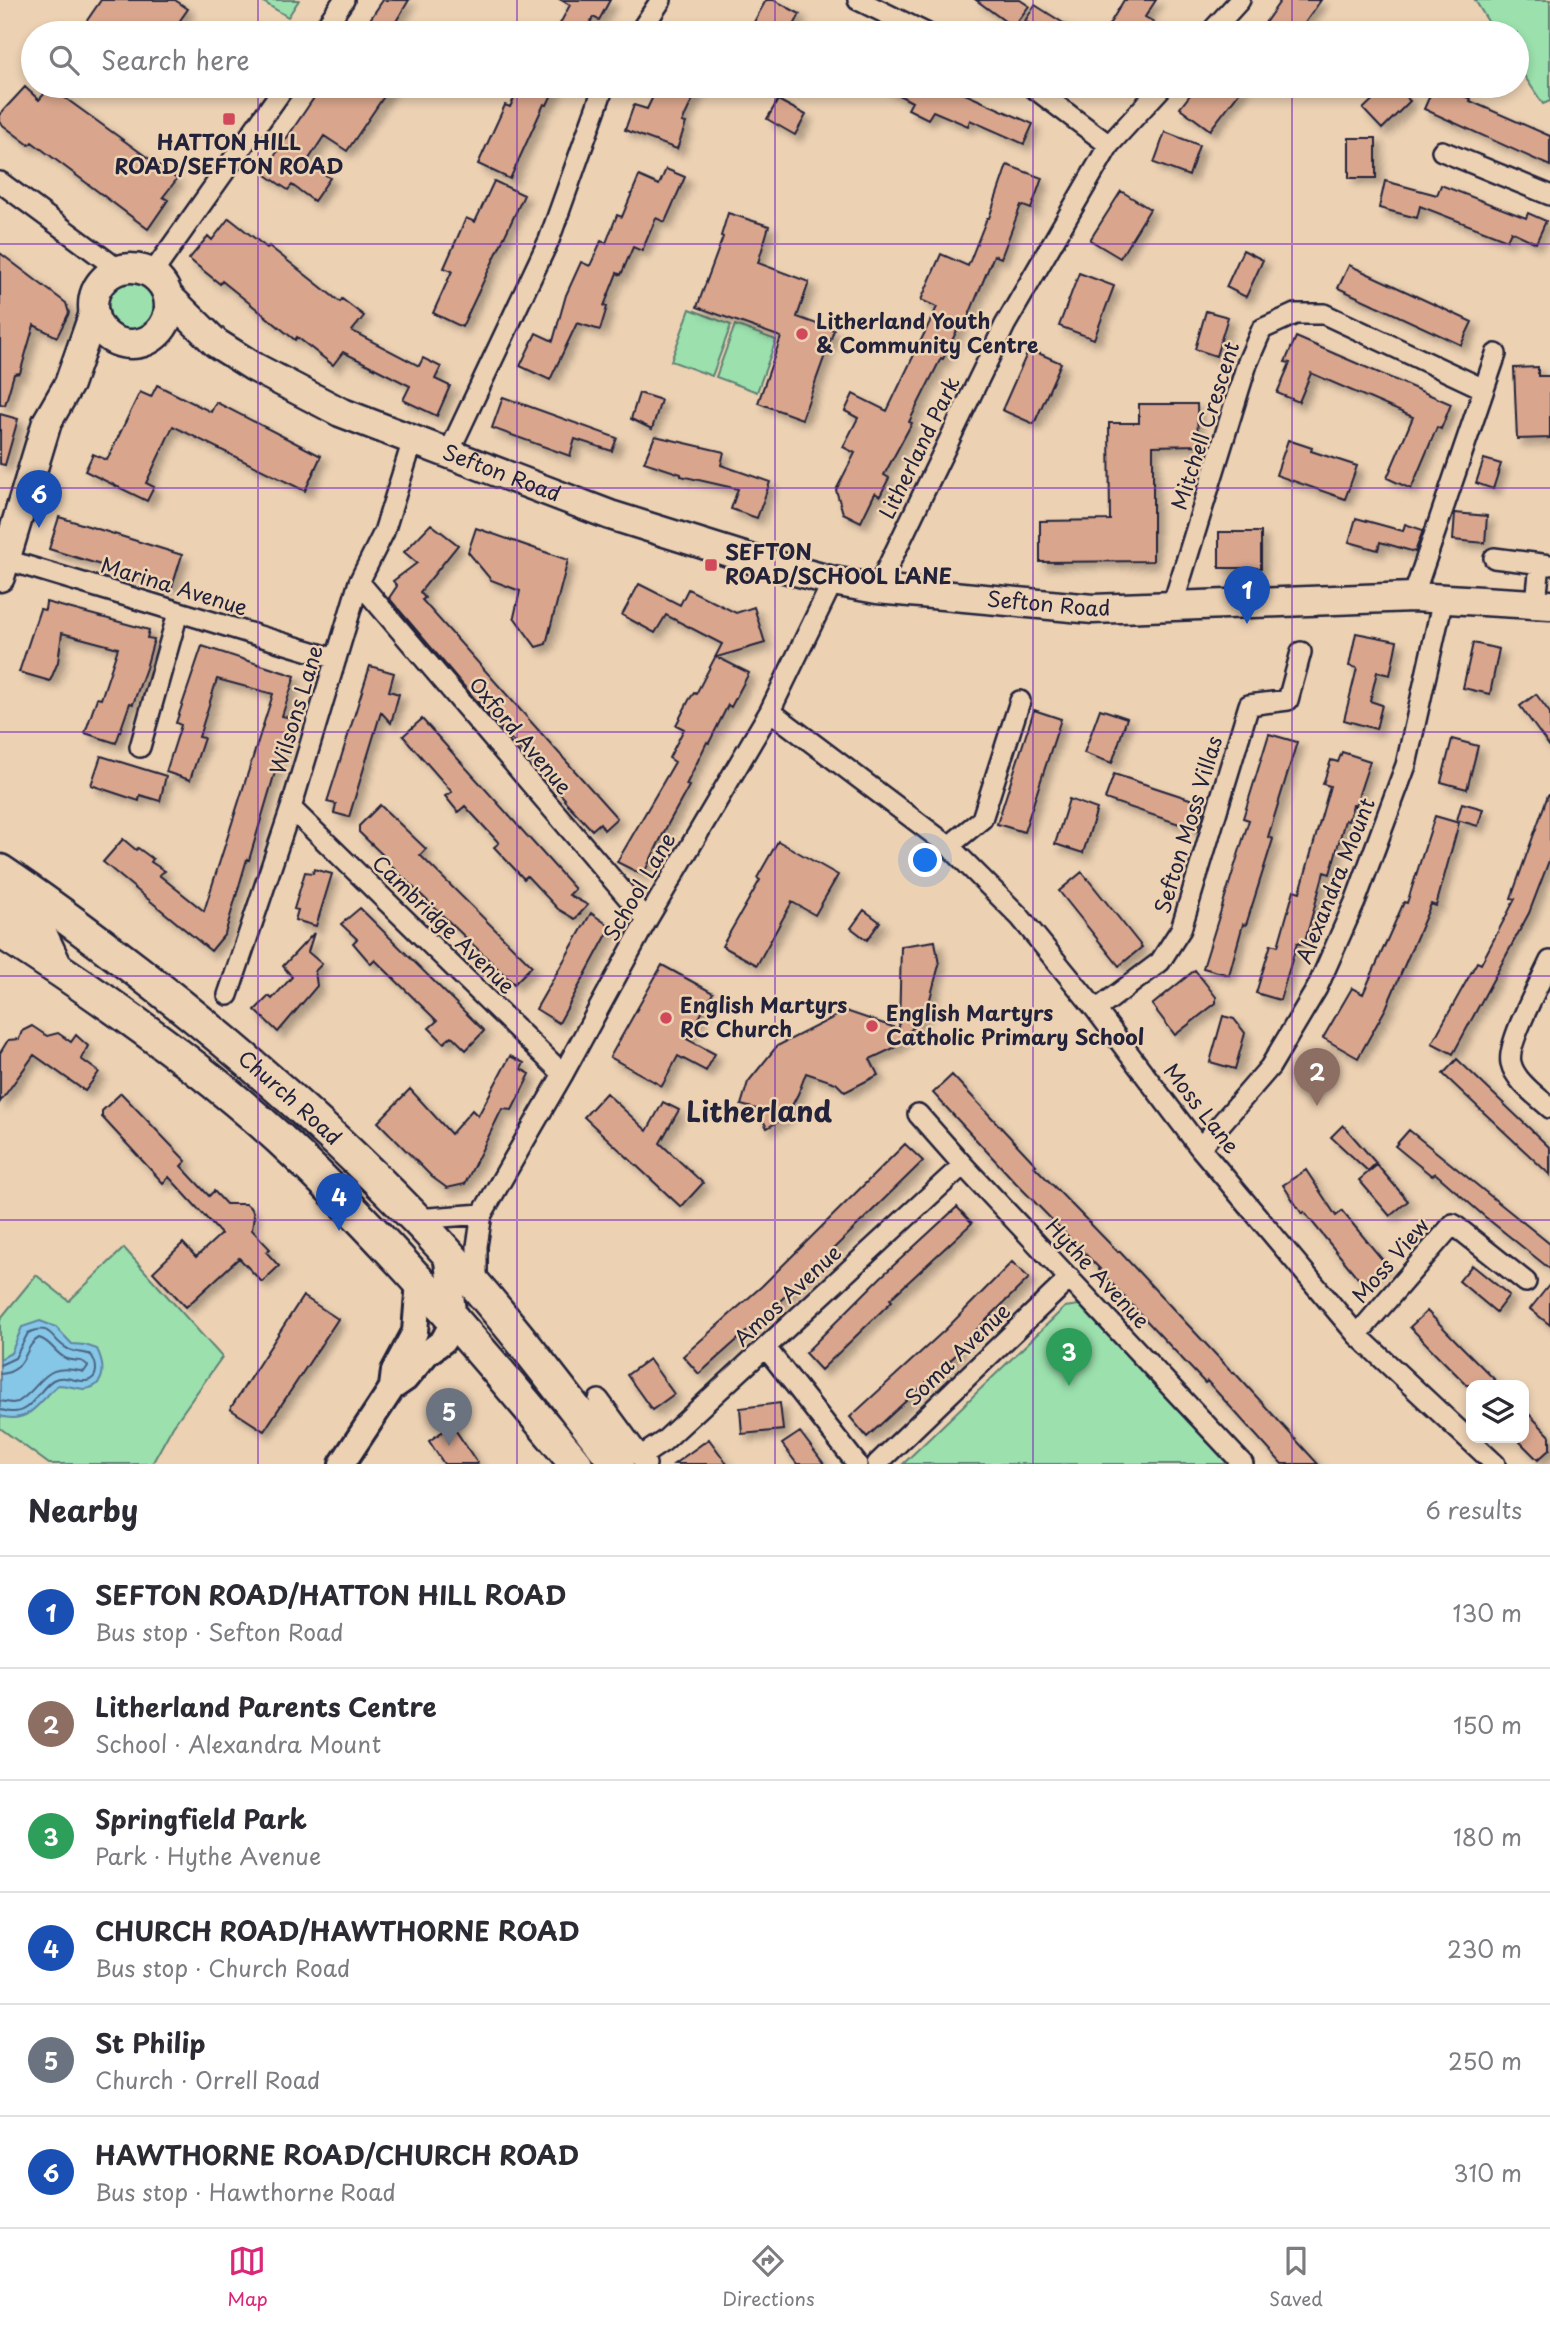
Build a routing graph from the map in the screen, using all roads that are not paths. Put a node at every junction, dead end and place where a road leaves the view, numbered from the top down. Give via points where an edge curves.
1 (344, 0) edge
2 (661, 0) edge
3 (858, 0) edge
4 (1240, 0) edge
5 (329, 21) edge
6 (647, 21) edge
7 (901, 21) edge
8 (1221, 21) edge
9 (277, 98) edge
10 (600, 98) edge
11 (1047, 98) edge
12 (1152, 98) edge
13 (1110, 145) junction
14 (1442, 151) dead end
15 (0, 183) edge
16 (1550, 195) edge
17 (119, 270) junction
18 (160, 285) junction
19 (94, 313) junction
20 (156, 334) junction
21 (121, 342) junction
22 (216, 343) junction
23 (1496, 354) dead end
24 (69, 384) junction
25 (1484, 389) junction
26 (413, 440) junction
27 (447, 454) junction
28 (1494, 558) dead end
29 (1545, 564) edge
30 (2, 565) edge
31 (833, 581) junction
32 (359, 582) junction
33 (877, 589) junction
34 (1413, 597) junction
35 (1443, 598) junction
36 (1543, 603) edge
37 (1172, 607) junction
38 (178, 612) junction
39 (1301, 652) dead end
40 (336, 659) junction
41 (1020, 701) dead end
42 (770, 711) junction
43 (140, 747) dead end
44 (291, 808) junction
45 (949, 846) junction
46 (0, 851) edge
47 (7, 887) edge
48 (647, 920) junction
49 (0, 931) edge
50 (1550, 961) edge
51 (59, 969) junction
52 (228, 995) dead end
53 (1096, 1010) junction
54 (563, 1074) junction
55 (1550, 1108) edge
56 (918, 1114) dead end
57 (1200, 1147) junction
58 (963, 1165) junction
59 (482, 1214) junction
60 (416, 1219) junction
61 (446, 1252) junction
62 (1070, 1278) junction
63 (419, 1281) junction
64 (1527, 1282) dead end
65 (477, 1287) junction
66 (454, 1320) junction
67 (1357, 1335) junction
68 (766, 1348) junction
69 (392, 1388) junction
70 (599, 1399) dead end
71 (634, 1462) edge
72 (342, 1464) edge
73 (576, 1464) edge
74 (857, 1464) edge
75 (877, 1464) edge
76 (1243, 1464) edge
77 (1494, 1464) edge

1 - 5 street
2 - 6 street
3 - 7 street
4 - 8 street
9 - 18 street
10 - 27 street via 549,240
11 - 13 street
12 - 13 street, Litherland Park
13 - 33 street, Litherland Park via 1004,325
14 - 16 street
15 - 17 street
17 - 18 main road via 141,269
17 - 19 main road via 101,282
18 - 20 main road via 167,317
18 - 22 main road
19 - 21 main road via 103,332
19 - 24 main road
20 - 21 main road via 140,343
20 - 22 main road
21 - 24 main road
22 - 26 main road, Sefton Road via 340,412
23 - 25 street
24 - 30 main road via 47,422
25 - 34 street
25 - 37 street, Mitchell Crescent via 1324,314 1295,314 1262,329
26 - 27 main road, Sefton Road
26 - 32 street, Wilsons Lane via 384,532
27 - 31 main road, Sefton Road via 610,515
28 - 29 street
29 - 36 street
30 - 38 street, Marina Avenue
31 - 33 main road, Sefton Road
31 - 42 street, School Lane
32 - 40 street, Wilsons Lane
32 - 48 street, Oxford Avenue
33 - 37 main road, Sefton Road via 1093,609
34 - 35 main road, Sefton Road
34 - 37 main road, Sefton Road
35 - 36 main road, Sefton Road
35 - 57 street, Alexandra Mount via 1406,765 1317,988 1270,1067
38 - 40 street, Marina Avenue
38 - 43 street
39 - 53 street, Sefton Moss Villas via 1288,699 1249,705 1181,929 1160,962
40 - 44 street, Wilsons Lane
41 - 45 street via 982,819
42 - 45 street, Moss Lane
42 - 48 street, School Lane
44 - 52 street, Wilsons Lane
44 - 54 street, Cambridge Avenue
45 - 53 street, Moss Lane via 1020,917
46 - 47 main road
47 - 51 main road via 42,933
47 - 60 highway, Church Road via 107,948 204,1024 331,1135
48 - 54 street, School Lane
49 - 51 highway, Church Road
50 - 55 street via 1520,1025 1510,1062 1520,1080
51 - 63 highway, Church Road via 219,1088 279,1139
53 - 57 street, Moss Lane
54 - 59 street, School Lane
56 - 58 street, Hythe Avenue
57 - 67 street, Moss Lane
58 - 62 street, Hythe Avenue
58 - 68 street, Amos Avenue
59 - 60 street
59 - 65 street, School Lane
60 - 61 highway, Church Road
61 - 65 highway, Church Road
61 - 66 street
62 - 75 street, Soma Avenue
62 - 76 street, Hythe Avenue
63 - 66 highway, Church Road
63 - 69 street via 415,1332 394,1371
64 - 67 street, Moss View via 1452,1224
65 - 71 highway, Church Road
66 - 69 street via 443,1341
66 - 73 highway, Church Road
67 - 77 street, Moss Lane
68 - 71 street, Amos Avenue via 664,1441
68 - 74 street
69 - 72 street
70 - 71 street

